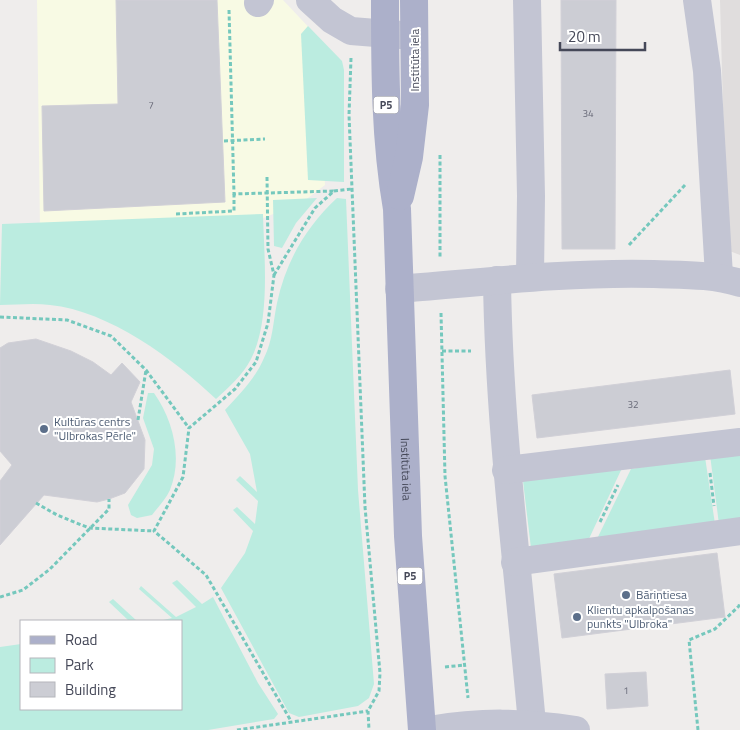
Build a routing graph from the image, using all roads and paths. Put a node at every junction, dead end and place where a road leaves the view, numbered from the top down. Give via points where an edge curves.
1 (310, 0) edge
2 (385, 0) edge
3 (414, 0) edge
4 (527, 0) edge
5 (697, 0) edge
6 (229, 9) dead end
7 (385, 35) junction
8 (414, 36) junction
9 (351, 56) dead end
10 (265, 139) dead end
11 (224, 141) dead end
12 (233, 141) junction
13 (440, 148) dead end
14 (711, 156) junction
15 (267, 177) dead end
16 (352, 188) junction
17 (334, 191) junction
18 (266, 193) junction
19 (234, 194) junction
20 (397, 209) junction
21 (176, 214) dead end
22 (628, 247) dead end
23 (274, 275) junction
24 (530, 276) junction
25 (730, 279) edge
26 (498, 280) junction
27 (440, 285) junction
28 (399, 289) junction
29 (0, 317) edge
30 (146, 370) junction
31 (138, 420) dead end
32 (189, 428) junction
33 (740, 442) edge
34 (706, 446) junction
35 (632, 455) junction
36 (506, 470) junction
37 (110, 500) dead end
38 (36, 503) dead end
39 (89, 528) junction
40 (154, 531) junction
41 (729, 532) edge
42 (585, 552) junction
43 (515, 562) junction
44 (0, 597) edge
45 (740, 602) edge
46 (465, 665) junction
47 (439, 667) dead end
48 (469, 706) dead end
49 (368, 711) junction
50 (291, 721) junction
51 (532, 724) junction
52 (237, 730) edge
53 (369, 730) edge
54 (422, 730) edge
55 (429, 730) edge
56 (576, 730) edge
57 (698, 730) edge

1 - 7 street via 332,20 351,31
2 - 7 main road, Institūta iela / P5
3 - 8 main road, Institūta iela / P5
4 - 24 street
5 - 14 street via 707,71
6 - 12 path
7 - 8 street
7 - 20 main road, Institūta iela / P5 via 389,159
8 - 20 main road, Institūta iela / P5 via 415,105 409,157
9 - 16 path
10 - 12 path
11 - 12 path
12 - 19 path
13 - 27 path
14 - 22 path
14 - 25 street
15 - 18 path
16 - 17 path
16 - 49 path via 365,508 380,673 379,691
17 - 18 path
17 - 23 path via 315,208
18 - 19 path
18 - 23 path via 268,249
19 - 21 path via 234,211
20 - 28 main road, Institūta iela / P5
23 - 32 path via 268,323 256,362 235,389
24 - 25 street via 603,273
24 - 26 street
26 - 27 street
26 - 36 street via 498,351
27 - 28 street
27 - 46 path via 445,476
28 - 54 main road, Institūta iela / P5 via 408,536
29 - 30 path via 67,320 111,336
30 - 31 path
30 - 32 path
32 - 40 path via 183,477
33 - 34 street
34 - 35 street
34 - 41 path
35 - 36 street
35 - 42 path
36 - 43 street
37 - 39 path via 109,508
38 - 39 path
39 - 40 path
39 - 44 path via 50,569 23,590
40 - 50 path via 206,575
41 - 42 street
42 - 43 street
43 - 51 street
45 - 57 path via 715,629 689,640
46 - 47 path
46 - 48 path
49 - 50 path
49 - 53 path
50 - 52 path
51 - 55 street via 470,723
51 - 56 street

